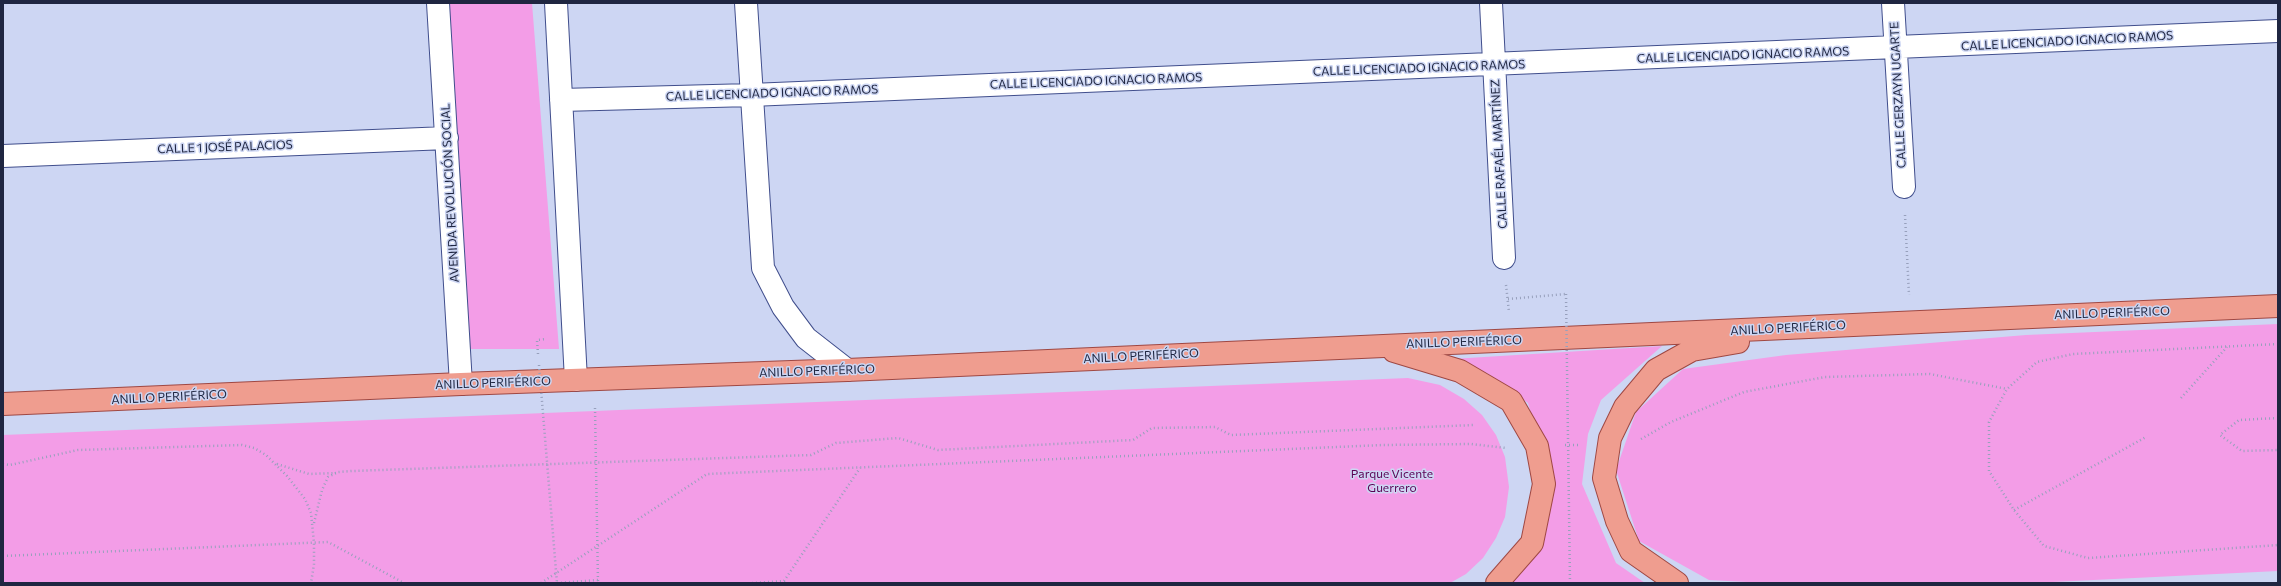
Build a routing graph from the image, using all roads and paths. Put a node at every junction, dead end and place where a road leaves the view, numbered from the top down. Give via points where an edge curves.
1 (438, 3) edge
2 (556, 3) edge
3 (746, 3) edge
4 (1491, 3) edge
5 (1893, 3) edge
6 (2278, 31) edge
7 (1895, 48) junction
8 (1494, 65) junction
9 (751, 95) junction
10 (561, 100) junction
11 (446, 138) junction
12 (3, 156) edge
13 (1904, 187) joint
14 (1504, 258) dead end
15 (1508, 299) dead end
16 (2278, 306) edge
17 (1910, 322) junction
18 (1823, 326) junction
19 (2278, 344) edge
20 (1378, 346) junction
21 (2227, 346) junction
22 (539, 365) dead end
23 (847, 370) junction
24 (585, 380) junction
25 (461, 384) junction
26 (2007, 389) junction
27 (2181, 398) dead end
28 (3, 404) edge
29 (2278, 418) edge
30 (1474, 425) dead end
31 (2146, 437) dead end
32 (1608, 444) junction
33 (1537, 446) junction
34 (2278, 450) edge
35 (3, 464) edge
36 (277, 464) junction
37 (860, 468) junction
38 (338, 472) junction
39 (2014, 510) junction
40 (314, 523) junction
41 (314, 543) junction
42 (597, 545) junction
43 (2278, 545) edge
44 (3, 556) edge
45 (598, 582) edge
46 (310, 583) edge
47 (404, 583) edge
48 (541, 583) edge
49 (557, 583) edge
50 (752, 583) edge
51 (1497, 583) edge
52 (1570, 583) edge
53 (1676, 583) edge

1 - 11 street, AVENIDA REVOLUCIÓN SOCIAL
2 - 10 street
3 - 9 street
4 - 8 street, CALLE RAFAÉL MARTÍNEZ
5 - 7 street, CALLE GERZAYN UGARTE
6 - 7 street, CALLE LICENCIADO IGNACIO RAMOS
7 - 8 street, CALLE LICENCIADO IGNACIO RAMOS
7 - 13 street, CALLE GERZAYN UGARTE
8 - 9 street, CALLE LICENCIADO IGNACIO RAMOS
8 - 14 street, CALLE RAFAÉL MARTÍNEZ
9 - 10 street, CALLE LICENCIADO IGNACIO RAMOS
9 - 23 street via 763,268 783,307 806,338
10 - 24 street
11 - 12 street, CALLE 1 JOSÉ PALACIOS
11 - 25 street, AVENIDA REVOLUCIÓN SOCIAL
13 - 17 path
15 - 52 path, bridge via 1566,294
16 - 17 main road, ANILLO PERIFÉRICO
17 - 18 main road, ANILLO PERIFÉRICO
18 - 20 main road, ANILLO PERIFÉRICO
18 - 32 main road via 1692,350 1656,370 1625,407
19 - 21 path
20 - 23 main road, ANILLO PERIFÉRICO
20 - 33 main road via 1460,371 1511,401
21 - 26 path via 2073,354 2037,362
21 - 27 path
22 - 49 path, bridge
23 - 24 main road, ANILLO PERIFÉRICO
24 - 25 main road, ANILLO PERIFÉRICO
24 - 42 path
25 - 28 main road, ANILLO PERIFÉRICO
26 - 32 path via 1930,374 1825,377 1744,392 1671,422 1642,439
26 - 39 path via 1989,422 1989,471
29 - 34 path via 2240,420 2220,435 2242,451
30 - 38 path via 1231,435 1215,427 1152,428 1133,440 938,450 898,438 836,442 811,455
31 - 39 path
32 - 33 path
32 - 53 main road via 1604,478 1617,521 1631,551
33 - 37 path via 1501,448 1470,444 1383,445
33 - 51 main road via 1544,484 1532,543
35 - 36 path via 10,465 78,450 242,445 266,454
36 - 38 path via 308,474
36 - 40 path via 305,499
37 - 42 path via 707,474
37 - 50 path via 784,581
38 - 40 path via 328,477
39 - 43 path via 2044,546 2088,558
40 - 41 path
41 - 44 path
41 - 46 path via 314,564
41 - 47 path via 328,542
42 - 45 path
42 - 48 path
45 - 49 path

